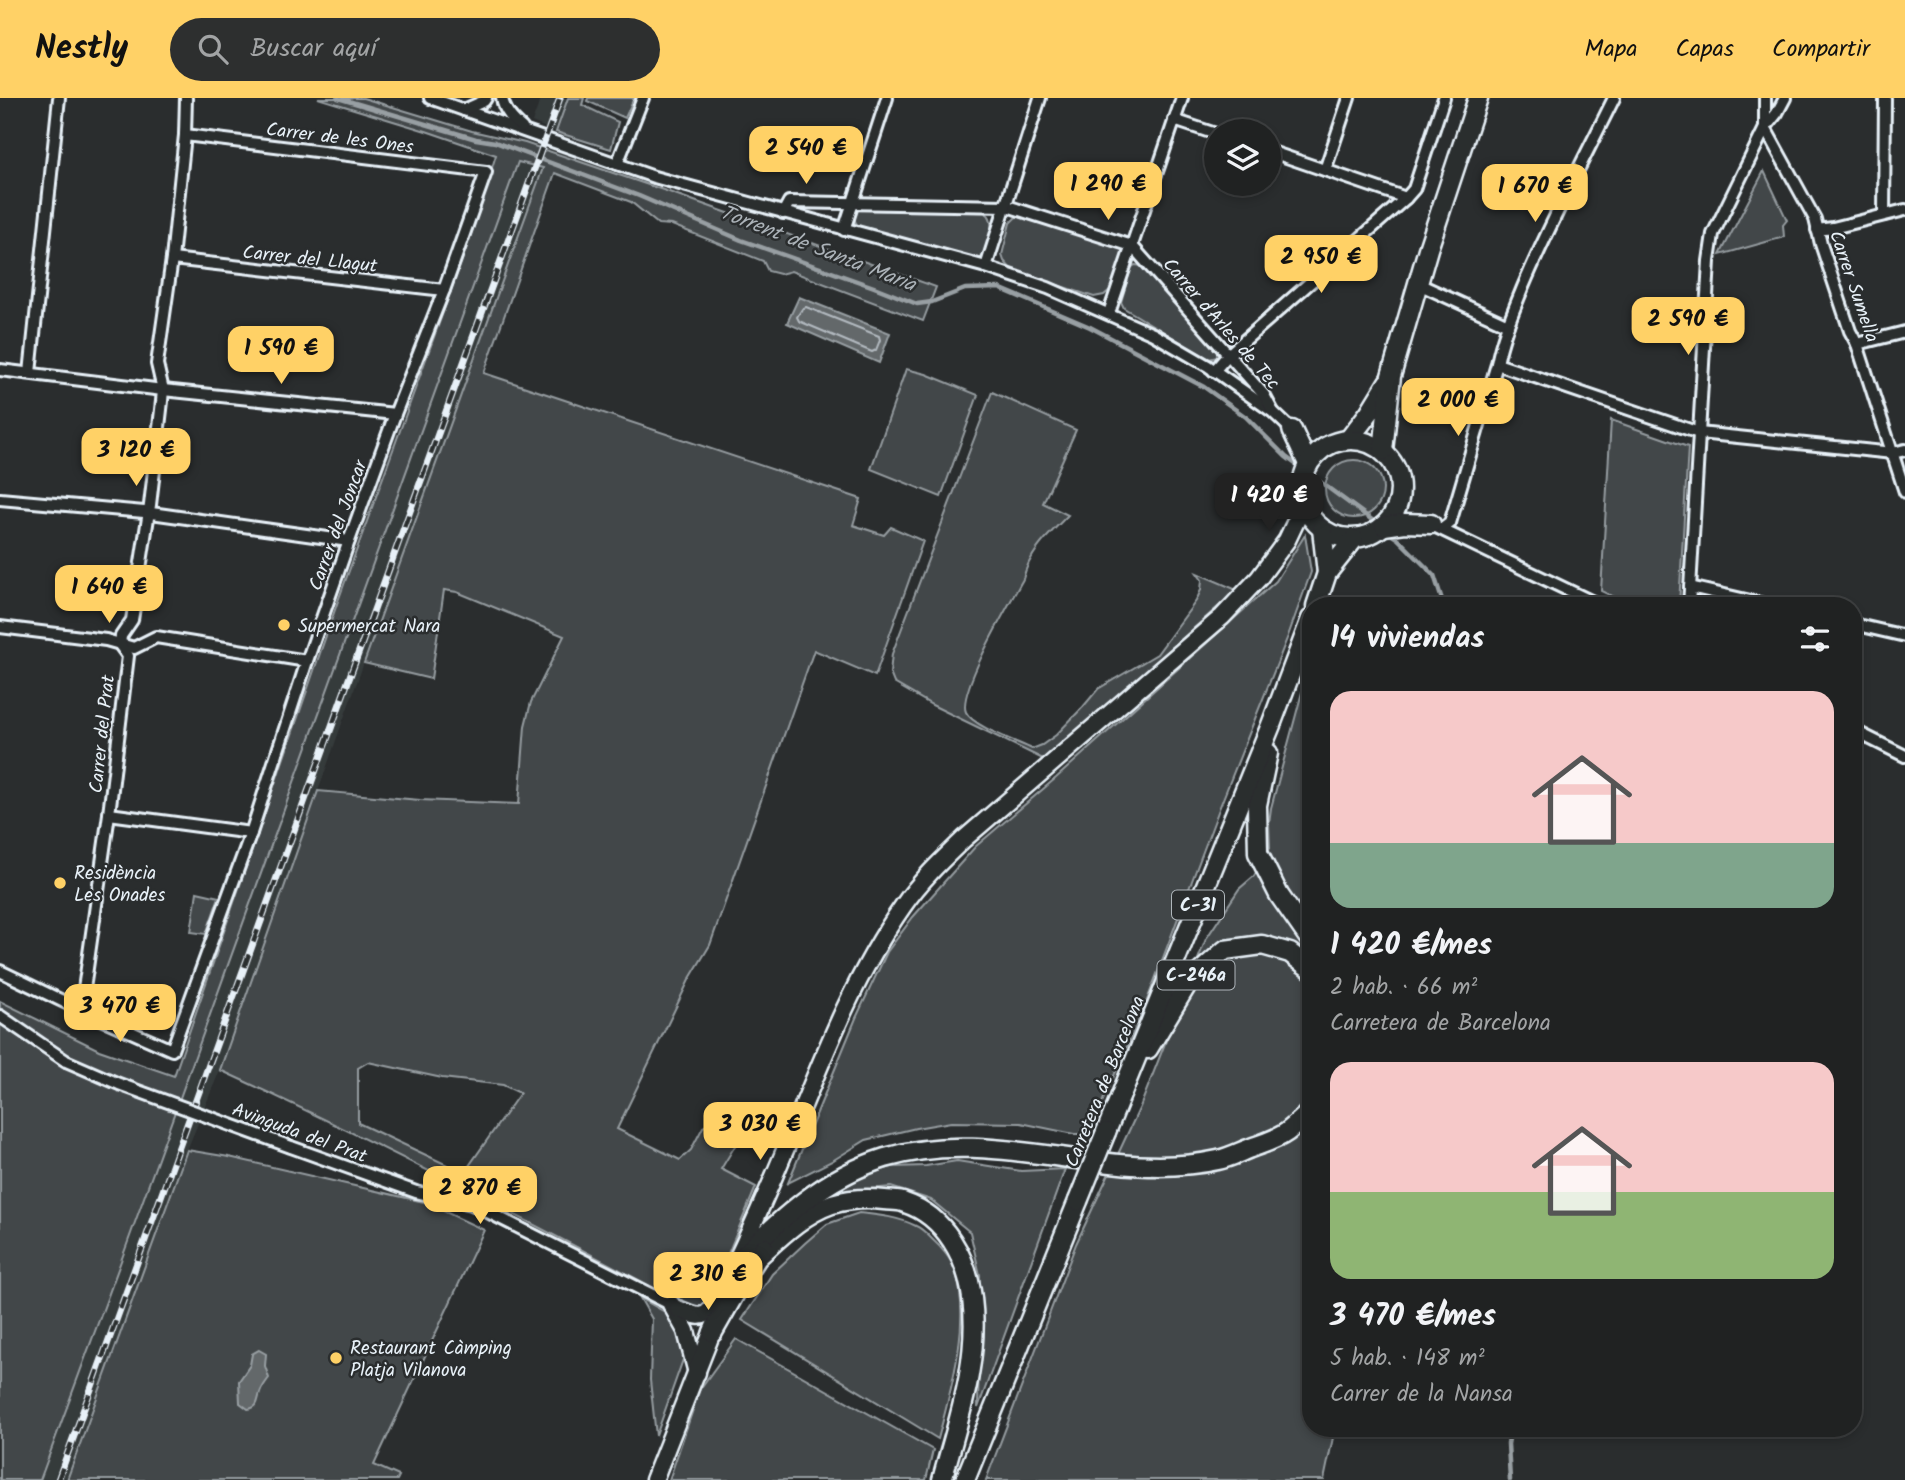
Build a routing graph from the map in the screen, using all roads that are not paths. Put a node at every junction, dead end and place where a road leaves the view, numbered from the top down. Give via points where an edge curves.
1 (59, 98) edge
2 (186, 98) edge
3 (430, 98) edge
4 (486, 98) edge
5 (502, 98) edge
6 (643, 98) edge
7 (887, 98) edge
8 (1040, 98) edge
9 (1182, 98) edge
10 (1349, 98) edge
11 (1444, 98) edge
12 (1478, 98) edge
13 (1487, 98) edge
14 (1614, 98) edge
15 (1765, 98) edge
16 (1785, 98) edge
17 (1885, 98) edge
18 (464, 110) junction
19 (1174, 120) junction
20 (1765, 128) junction
21 (1204, 130) edge
22 (527, 132) junction
23 (185, 135) junction
24 (1281, 155) edge
25 (617, 164) junction
26 (1325, 170) junction
27 (486, 173) joint
28 (1406, 198) junction
29 (853, 204) junction
30 (1007, 206) junction
31 (1905, 210) edge
32 (783, 212) junction
33 (1884, 215) junction
34 (844, 230) junction
35 (1817, 230) junction
36 (1132, 246) junction
37 (172, 260) junction
38 (986, 267) junction
39 (1425, 287) junction
40 (444, 290) junction
41 (1109, 313) junction
42 (1508, 325) junction
43 (1905, 332) edge
44 (1857, 344) junction
45 (1401, 345) junction
46 (1228, 355) junction
47 (1497, 363) junction
48 (0, 370) edge
49 (1214, 371) junction
50 (30, 373) junction
51 (1391, 376) junction
52 (163, 390) junction
53 (1273, 412) junction
54 (395, 414) junction
55 (1293, 430) junction
56 (1699, 433) junction
57 (1349, 439) junction
58 (1325, 447) junction
59 (1905, 450) edge
60 (1383, 451) junction
61 (1893, 453) junction
62 (1306, 471) junction
63 (1401, 492) junction
64 (1905, 492) edge
65 (0, 499) edge
66 (1304, 504) junction
67 (146, 513) junction
68 (1436, 526) junction
69 (1382, 528) junction
70 (1322, 530) junction
71 (1354, 539) junction
72 (349, 541) junction
73 (1327, 573) junction
74 (1690, 586) junction
75 (1319, 597) edge
76 (1582, 597) edge
77 (1689, 597) edge
78 (1736, 597) edge
79 (1862, 626) edge
80 (0, 627) edge
81 (1905, 636) edge
82 (1302, 644) edge
83 (120, 645) junction
84 (307, 661) junction
85 (1271, 725) junction
86 (1862, 734) edge
87 (1905, 756) edge
88 (110, 814) junction
89 (251, 833) junction
90 (1302, 928) edge
91 (1302, 962) edge
92 (0, 971) edge
93 (81, 1010) junction
94 (0, 1016) edge
95 (1125, 1084) junction
96 (1302, 1119) edge
97 (781, 1220) junction
98 (759, 1256) junction
99 (732, 1270) junction
100 (674, 1306) junction
101 (686, 1331) junction
102 (711, 1337) junction
103 (697, 1374) junction
104 (654, 1480) edge
105 (942, 1480) edge
106 (965, 1480) edge

1 - 50 street
2 - 23 street
3 - 18 street, Carrer d'Arles de Tec
4 - 18 street
5 - 22 street via 511,117
6 - 25 street
7 - 29 street
8 - 30 street
9 - 19 street
10 - 26 street
11 - 28 street via 1414,189
12 - 45 main road
13 - 39 main road
14 - 42 street
15 - 20 street, Carrer Sumella
16 - 20 street
17 - 33 street
18 - 22 street, Carrer d'Arles de Tec
19 - 21 street
19 - 36 street
20 - 35 street, Carrer Sumella
20 - 56 street via 1713,234
22 - 25 street, Carrer d'Arles de Tec
23 - 27 street, Carrer de les Ones
23 - 37 street
24 - 26 street
25 - 32 street, Carrer d'Arles de Tec
26 - 28 street
27 - 40 street, Carrer del Joncar
28 - 46 street
29 - 30 street
29 - 32 street via 789,202
29 - 34 street
30 - 36 street
30 - 38 street
31 - 33 street
32 - 34 street, Carrer d'Arles de Tec
33 - 35 street
34 - 38 street, Carrer d'Arles de Tec
35 - 44 street, Carrer Sumella
36 - 41 street
36 - 46 street, Carrer d'Arles de Tec
37 - 40 street, Carrer del Llagut
37 - 52 street via 158,364
38 - 41 street, Carrer d'Arles de Tec
39 - 42 street
39 - 45 main road
40 - 54 street, Carrer del Joncar
41 - 49 street, Carrer d'Arles de Tec
42 - 47 street
43 - 44 street
44 - 61 street, Carrer Sumella
45 - 51 main road
46 - 49 street
46 - 53 street, Carrer d'Arles de Tec
47 - 56 street
47 - 68 street via 1450,523
48 - 50 street
49 - 53 street, Carrer d'Arles de Tec
50 - 52 street
51 - 57 main road
51 - 60 main road
52 - 54 street
52 - 67 street
53 - 55 street, Carrer d'Arles de Tec
54 - 72 street, Carrer del Joncar
55 - 58 main road
55 - 62 main road
56 - 61 street
56 - 74 street
57 - 58 main road
57 - 60 main road
58 - 62 main road
59 - 61 street
60 - 63 main road via 1394,463
61 - 64 street, Carrer Sumella
62 - 66 main road
63 - 68 main road via 1413,509
63 - 69 main road via 1397,508
65 - 67 street
66 - 70 main road
66 - 99 main road via 1287,540 1222,617 964,839 904,904 846,1006
67 - 72 street
67 - 83 street via 132,620
68 - 69 main road via 1405,523
68 - 76 street
69 - 71 main road
70 - 71 main road
70 - 73 main road
71 - 73 main road
72 - 84 street, Carrer del Joncar
73 - 75 main road
74 - 77 street
74 - 78 street
79 - 81 street
80 - 83 street
82 - 85 main road, Carretera de Barcelona / C-31
83 - 84 street via 134,648 156,637
83 - 88 street, Carrer del Prat via 128,656
84 - 89 street, Carrer del Joncar
85 - 90 main road via 1257,805 1258,853
85 - 95 main road, Carretera de Barcelona / C-31
86 - 87 street
88 - 89 street
88 - 93 street, Carrer del Prat
89 - 93 street, Carrer del Joncar via 172,1050
91 - 95 main road, C-246a via 1290,953 1262,945 1225,950 1188,983
92 - 93 street
94 - 100 street, Avinguda del Prat, bridge via 66,1061 119,1084 416,1192 472,1204
95 - 106 main road, Carretera de Barcelona / C-31, bridge
96 - 97 main road via 1286,1133 1220,1160 1173,1167 1015,1150 921,1151 852,1171
97 - 98 main road
97 - 99 main road
98 - 102 main road
98 - 105 main road via 796,1223 832,1205 867,1198 905,1202 949,1234 965,1266 973,1333 970,1376
99 - 100 main road via 703,1316
99 - 102 main road
100 - 101 main road
100 - 102 main road
101 - 102 main road via 698,1341
101 - 103 main road
102 - 103 main road
103 - 104 main road

